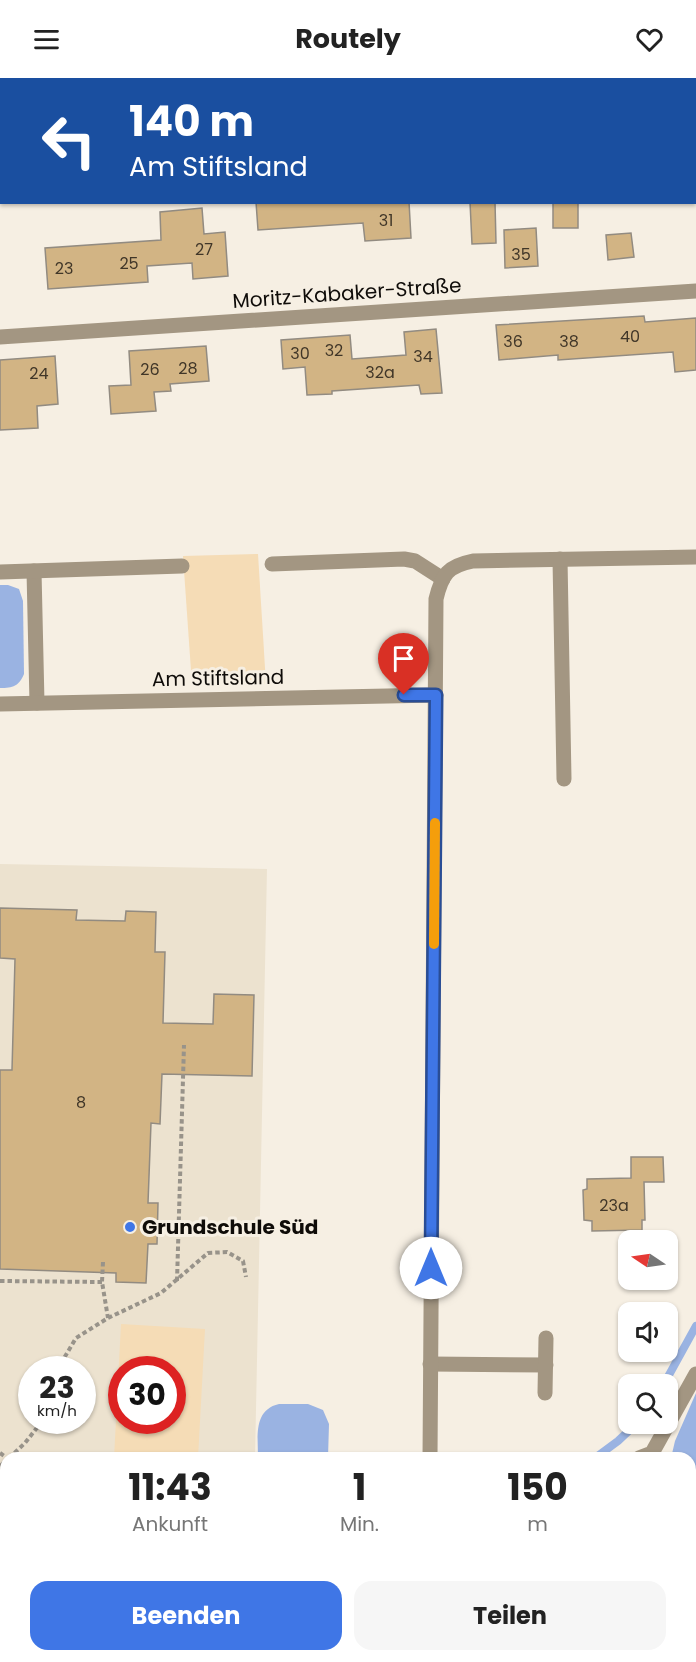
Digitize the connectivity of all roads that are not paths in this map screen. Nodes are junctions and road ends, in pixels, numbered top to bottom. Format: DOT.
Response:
graph roads {
  1 [pos="696,291"];
  2 [pos="0,337"];
  3 [pos="696,557"];
  4 [pos="560,559"];
  5 [pos="272,564"];
  6 [pos="182,566"];
  7 [pos="34,571"];
  8 [pos="0,572"];
  9 [pos="443,579"];
  10 [pos="436,695"];
  11 [pos="37,703"];
  12 [pos="0,704"];
  13 [pos="564,779"];
  14 [pos="546,1338"];
  15 [pos="430,1364"];
  16 [pos="546,1365"];
  17 [pos="696,1374"];
  18 [pos="545,1393"];
  19 [pos="430,1452"];
  20 [pos="650,1452"];
  1 -- 2 [label="street, Moritz-Kabaker-Straße"];
  3 -- 4 [label="street"];
  4 -- 9 [label="street"];
  4 -- 13 [label="street"];
  5 -- 9 [label="street"];
  6 -- 7 [label="street"];
  7 -- 8 [label="street"];
  7 -- 11 [label="street"];
  9 -- 10 [label="street"];
  10 -- 11 [label="street, Am Stiftsland"];
  10 -- 15 [label="street"];
  11 -- 12 [label="street, Am Stiftsland"];
  14 -- 16 [label="street"];
  15 -- 16 [label="street"];
  15 -- 19 [label="street"];
  16 -- 18 [label="street"];
  17 -- 20 [label="street"];
}
